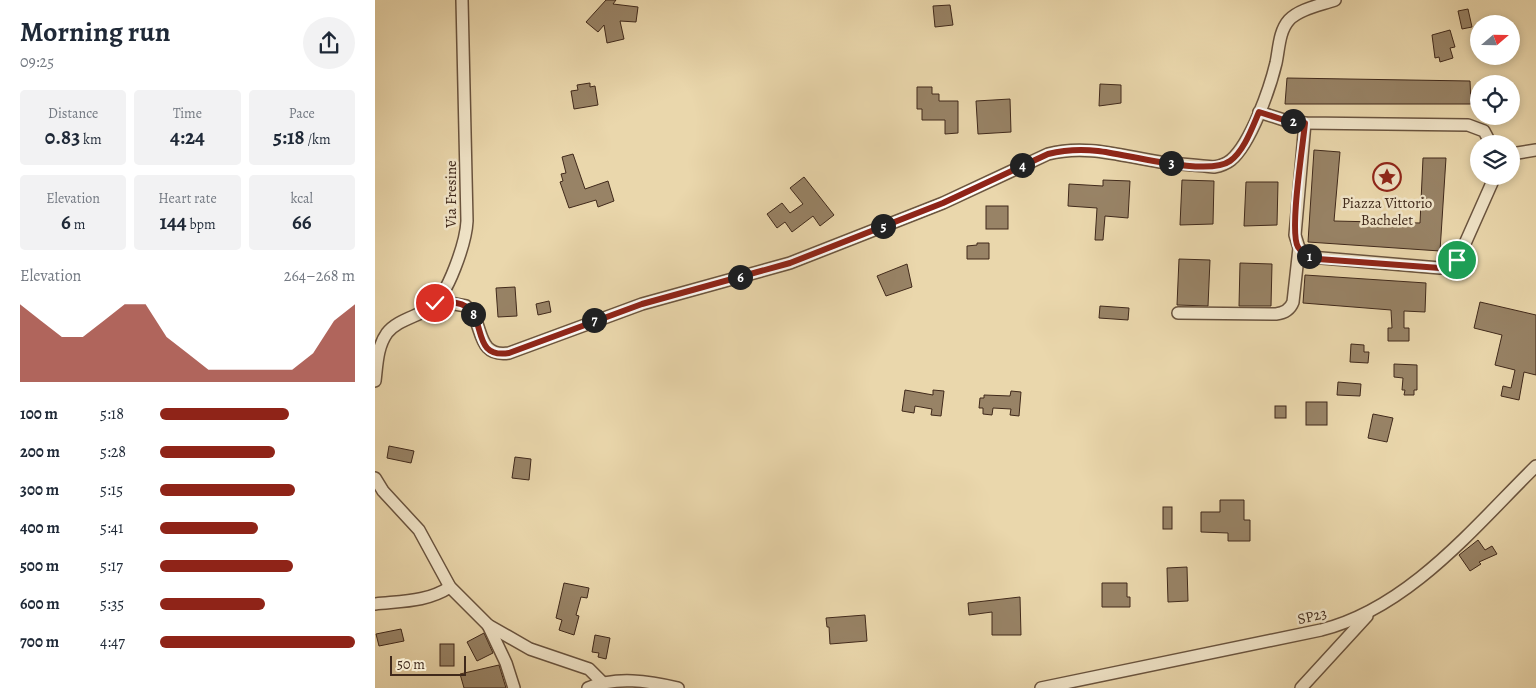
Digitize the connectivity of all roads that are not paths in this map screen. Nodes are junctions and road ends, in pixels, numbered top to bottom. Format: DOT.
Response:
graph roads {
  1 [pos="462,0"];
  2 [pos="1335,0"];
  3 [pos="1259,112"];
  4 [pos="1305,123"];
  5 [pos="1486,135"];
  6 [pos="1536,150"];
  7 [pos="1520,153"];
  8 [pos="1491,185"];
  9 [pos="1299,248"];
  10 [pos="438,301"];
  11 [pos="1178,313"];
  12 [pos="375,382"];
  13 [pos="1536,466"];
  14 [pos="375,478"];
  15 [pos="450,587"];
  16 [pos="375,604"];
  17 [pos="1371,610"];
  18 [pos="488,625"];
  19 [pos="603,682"];
  20 [pos="514,688"];
  21 [pos="588,688"];
  22 [pos="678,688"];
  23 [pos="1041,688"];
  24 [pos="1301,688"];
  1 -- 10 [label="street, Via Fresine"];
  2 -- 3 [label="street"];
  3 -- 4 [label="street"];
  3 -- 10 [label="street"];
  4 -- 5 [label="street"];
  4 -- 9 [label="street"];
  6 -- 7 [label="street"];
  8 -- 9 [label="street"];
  9 -- 11 [label="street"];
  10 -- 12 [label="street"];
  13 -- 17 [label="street, SP23 / SP23"];
  14 -- 15 [label="street"];
  15 -- 16 [label="street"];
  15 -- 18 [label="street"];
  17 -- 23 [label="street, SP23 / SP23"];
  17 -- 24 [label="street"];
  18 -- 19 [label="street"];
  18 -- 20 [label="street"];
  19 -- 21 [label="street"];
  19 -- 22 [label="street"];
}
